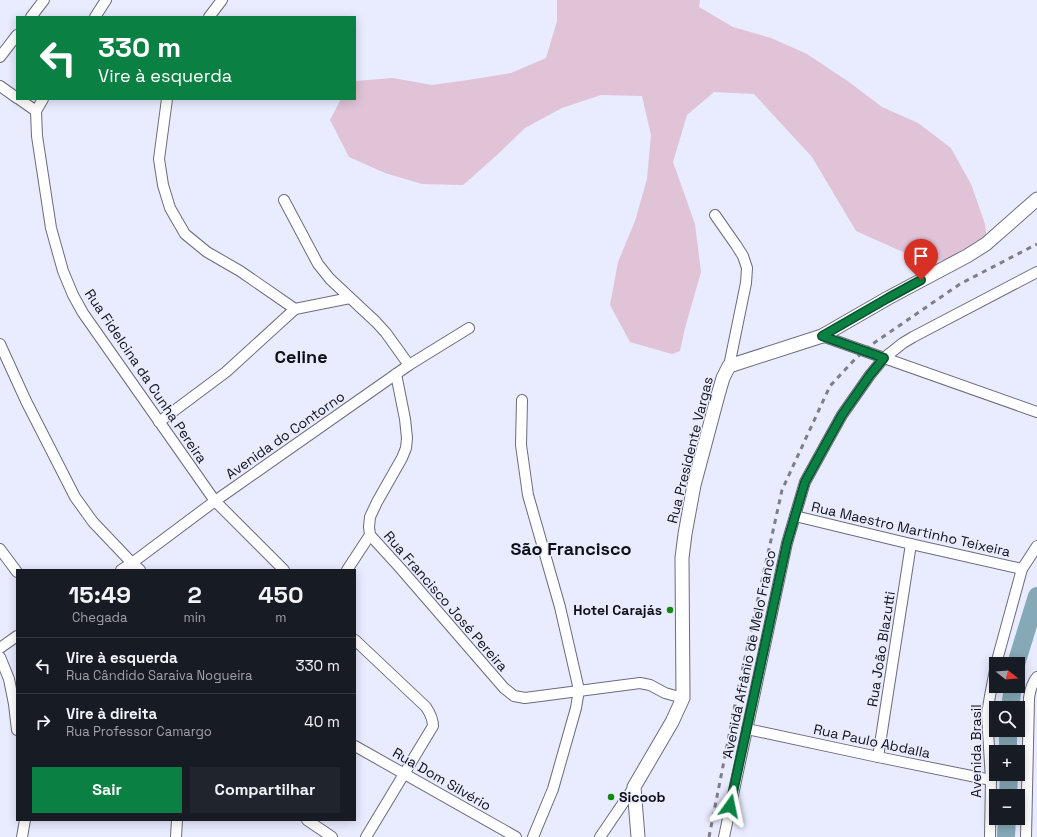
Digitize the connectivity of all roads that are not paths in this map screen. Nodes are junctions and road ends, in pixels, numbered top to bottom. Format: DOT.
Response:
graph roads {
  1 [pos="44,0"];
  2 [pos="106,0"];
  3 [pos="222,0"];
  4 [pos="97,13"];
  5 [pos="32,16"];
  6 [pos="210,16"];
  7 [pos="16,36"];
  8 [pos="0,57"];
  9 [pos="0,86"];
  10 [pos="16,97"];
  11 [pos="21,100"];
  12 [pos="42,100"];
  13 [pos="167,100"];
  14 [pos="36,111"];
  15 [pos="1037,199"];
  16 [pos="284,200"];
  17 [pos="715,215"];
  18 [pos="1037,272"];
  19 [pos="350,298"];
  20 [pos="295,309"];
  21 [pos="469,328"];
  22 [pos="822,336"];
  23 [pos="0,344"];
  24 [pos="884,358"];
  25 [pos="409,365"];
  26 [pos="729,366"];
  27 [pos="396,374"];
  28 [pos="522,400"];
  29 [pos="1037,412"];
  30 [pos="159,422"];
  31 [pos="215,501"];
  32 [pos="795,516"];
  33 [pos="370,535"];
  34 [pos="911,544"];
  35 [pos="1037,546"];
  36 [pos="0,548"];
  37 [pos="136,567"];
  38 [pos="126,569"];
  39 [pos="283,569"];
  40 [pos="348,569"];
  41 [pos="1022,569"];
  42 [pos="16,571"];
  43 [pos="16,637"];
  44 [pos="356,641"];
  45 [pos="0,648"];
  46 [pos="998,657"];
  47 [pos="0,658"];
  48 [pos="1037,677"];
  49 [pos="579,690"];
  50 [pos="991,693"];
  51 [pos="683,698"];
  52 [pos="16,721"];
  53 [pos="747,729"];
  54 [pos="989,745"];
  55 [pos="356,747"];
  56 [pos="878,757"];
  57 [pos="404,773"];
  58 [pos="989,780"];
  59 [pos="991,781"];
  60 [pos="634,787"];
  61 [pos="25,821"];
  62 [pos="177,821"];
  63 [pos="308,821"];
  64 [pos="22,837"];
  65 [pos="176,837"];
  66 [pos="332,837"];
  67 [pos="366,837"];
  68 [pos="516,837"];
  69 [pos="533,837"];
  70 [pos="600,837"];
  71 [pos="638,837"];
  72 [pos="724,837"];
  73 [pos="990,837"];
  74 [pos="1026,837"];
  1 -- 5 [label="street"];
  2 -- 4 [label="street"];
  3 -- 6 [label="street"];
  7 -- 8 [label="street"];
  9 -- 10 [label="street"];
  11 -- 14 [label="street"];
  12 -- 14 [label="street"];
  13 -- 20 [label="street"];
  14 -- 30 [label="street, Rua Fidelcina da Cunha Pereira"];
  15 -- 22 [label="main road"];
  16 -- 19 [label="street"];
  17 -- 26 [label="street, Rua Presidente Vargas"];
  18 -- 24 [label="street, Avenida Afrânio de Melo Franco"];
  19 -- 20 [label="street"];
  19 -- 25 [label="street"];
  20 -- 30 [label="street"];
  21 -- 25 [label="street, Avenida do Contorno"];
  22 -- 24 [label="street"];
  22 -- 26 [label="main road"];
  23 -- 37 [label="street"];
  24 -- 29 [label="street"];
  24 -- 32 [label="street, Avenida Afrânio de Melo Franco"];
  25 -- 27 [label="street, Avenida do Contorno"];
  26 -- 51 [label="main road, Rua Presidente Vargas"];
  27 -- 31 [label="street, Avenida do Contorno"];
  27 -- 33 [label="street, Rua Francisco José Pereira"];
  28 -- 49 [label="street"];
  30 -- 31 [label="street, Rua Fidelcina da Cunha Pereira"];
  31 -- 37 [label="street, Avenida do Contorno"];
  31 -- 39 [label="street, Rua Fidelcina da Cunha Pereira"];
  32 -- 34 [label="street, Rua Maestro Martinho Teixeira"];
  32 -- 53 [label="street, Avenida Afrânio de Melo Franco"];
  33 -- 40 [label="street"];
  33 -- 49 [label="street, Rua Francisco José Pereira"];
  34 -- 41 [label="street, Rua Maestro Martinho Teixeira"];
  34 -- 56 [label="street, Rua João Blazutti"];
  35 -- 41 [label="street, Avenida Brasil"];
  36 -- 42 [label="street"];
  37 -- 38 [label="street, Avenida do Contorno"];
  41 -- 46 [label="street, Avenida Brasil"];
  43 -- 45 [label="street"];
  44 -- 57 [label="street"];
  47 -- 52 [label="street"];
  48 -- 74 [label="street"];
  49 -- 51 [label="street"];
  49 -- 69 [label="street"];
  50 -- 54 [label="street, Avenida Brasil"];
  51 -- 60 [label="main road, Rua Presidente Vargas"];
  53 -- 56 [label="street, Rua Paulo Abdalla"];
  53 -- 72 [label="street, Avenida Afrânio de Melo Franco"];
  55 -- 57 [label="street, Rua Dom Silvério"];
  56 -- 58 [label="street, Rua Paulo Abdalla"];
  57 -- 67 [label="street"];
  57 -- 68 [label="street, Rua Dom Silvério"];
  59 -- 73 [label="street, Avenida Brasil"];
  60 -- 70 [label="street"];
  60 -- 71 [label="main road"];
  61 -- 64 [label="street"];
  62 -- 65 [label="street"];
  63 -- 66 [label="street"];
}
